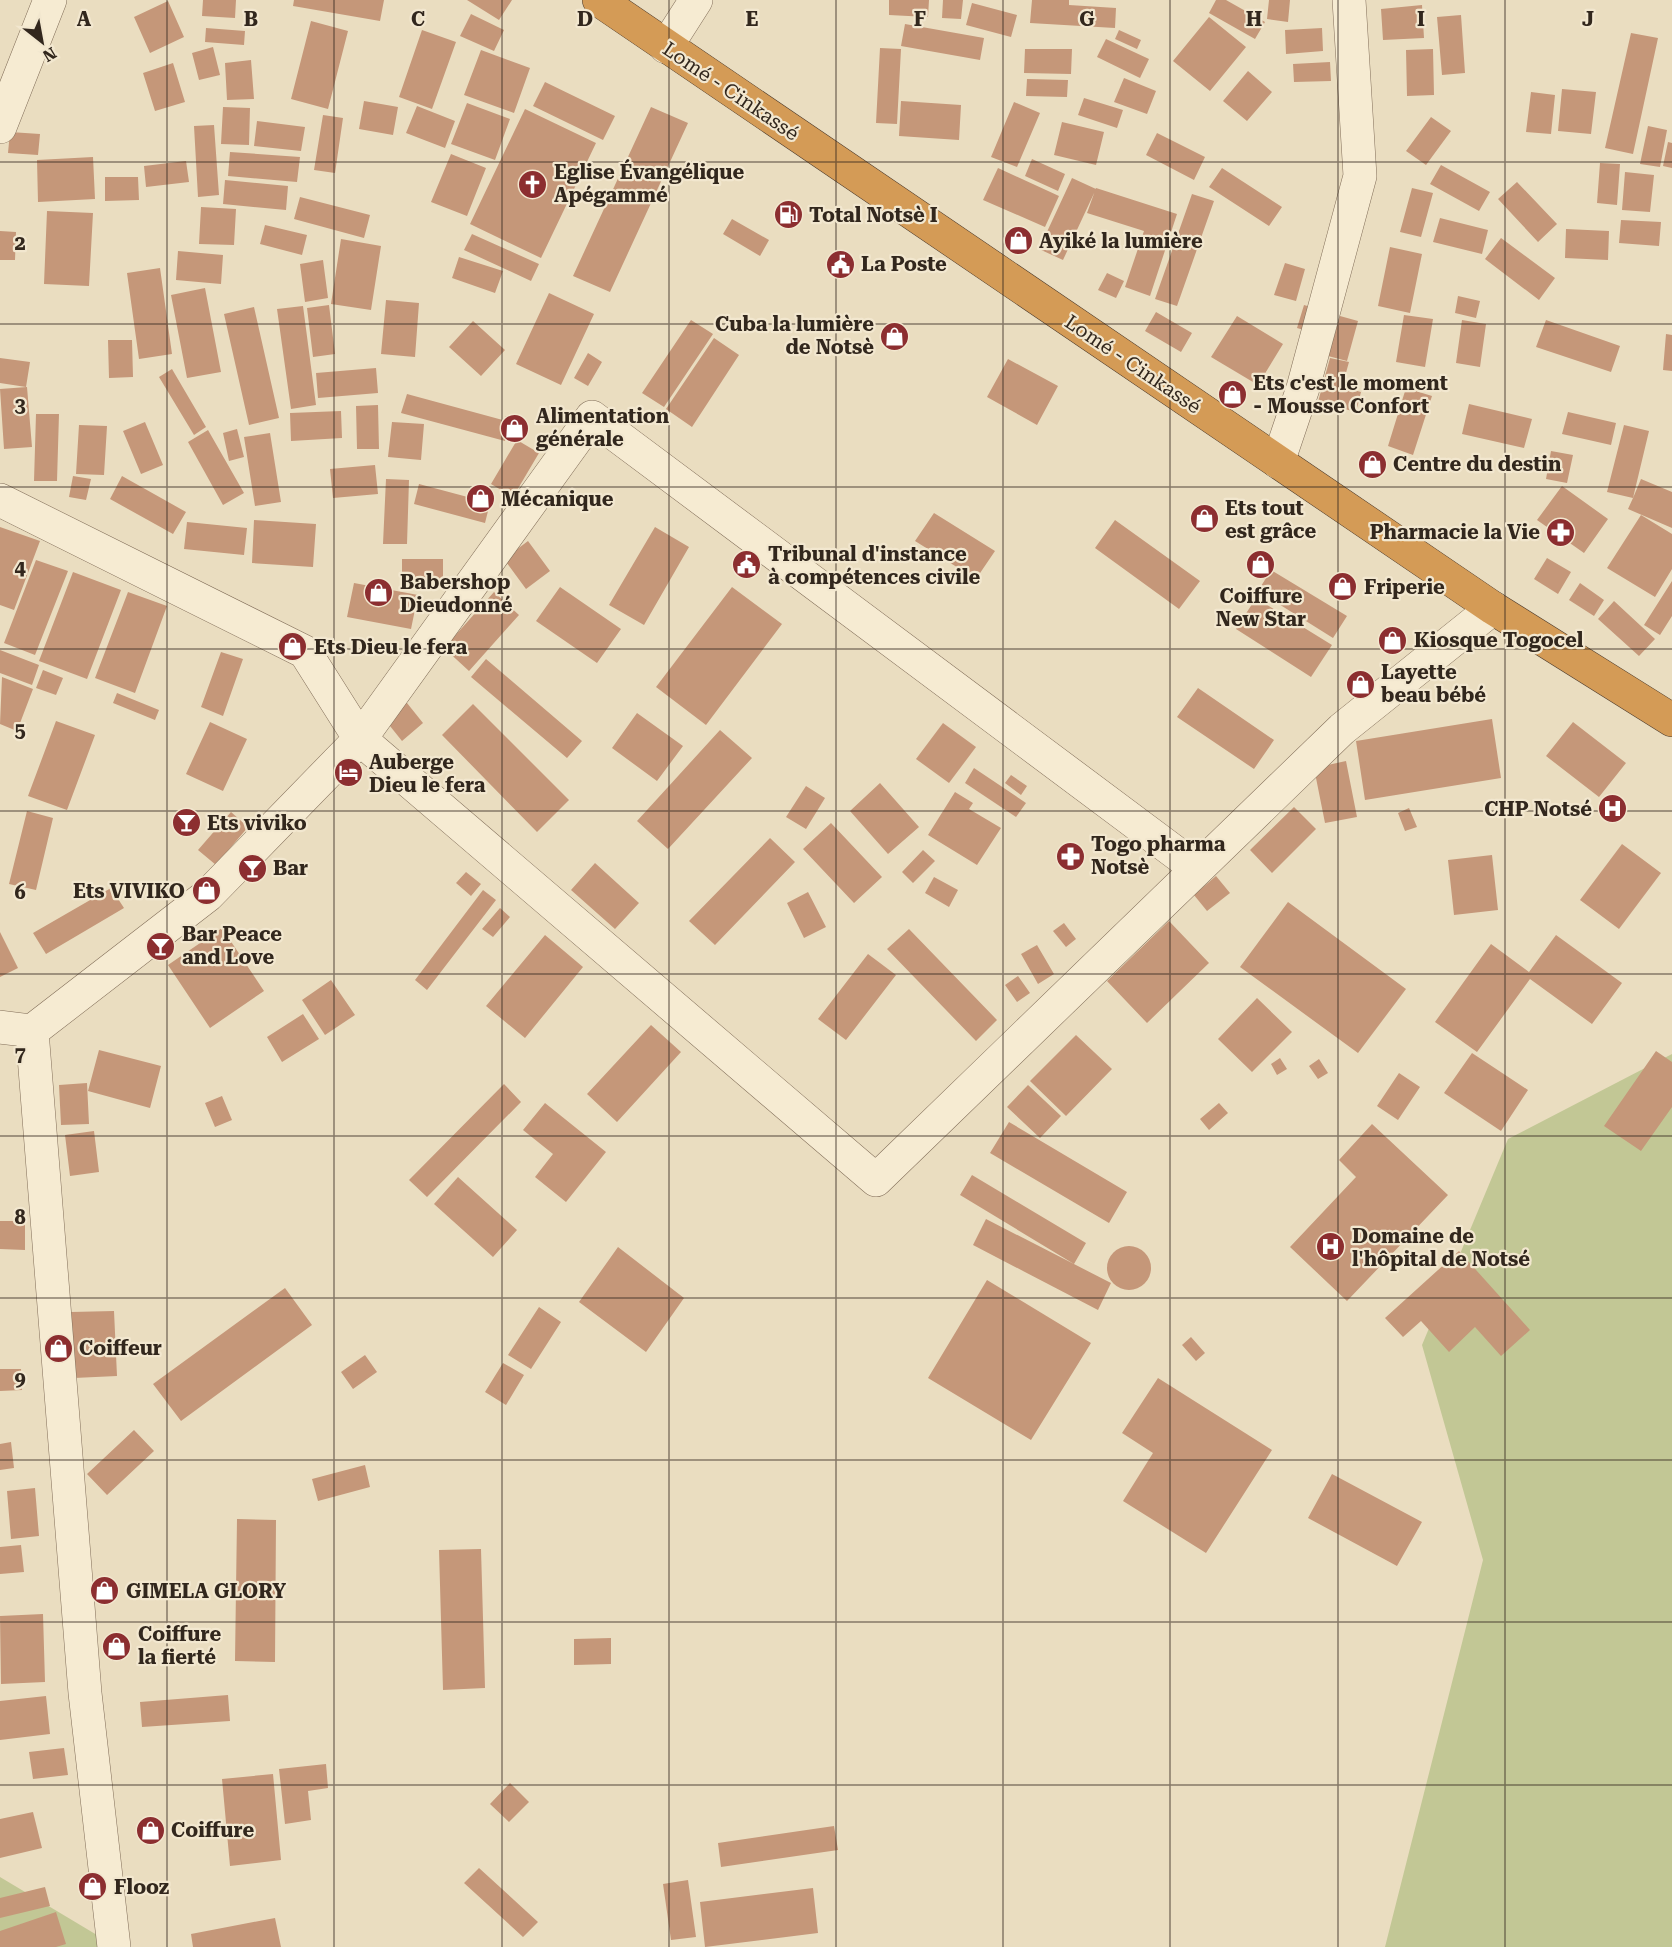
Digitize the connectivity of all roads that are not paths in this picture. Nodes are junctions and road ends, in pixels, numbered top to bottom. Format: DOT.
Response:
graph roads {
  1 [pos="50,0"];
  2 [pos="599,0"];
  3 [pos="696,0"];
  4 [pos="1349,0"];
  5 [pos="666,47"];
  6 [pos="0,127"];
  7 [pos="1278,462"];
  8 [pos="0,500"];
  9 [pos="1493,608"];
  10 [pos="1672,720"];
  11 [pos="360,739"];
  12 [pos="1196,868"];
  13 [pos="16,1029"];
  14 [pos="114,1947"];
  1 -- 6 [label="street"];
  2 -- 5 [label="highway, Lomé - Cinkassé"];
  3 -- 5 [label="street"];
  4 -- 7 [label="street"];
  5 -- 7 [label="highway, Lomé - Cinkassé"];
  7 -- 9 [label="highway, Lomé - Cinkassé"];
  8 -- 11 [label="street"];
  9 -- 10 [label="highway, Lomé - Cinkassé"];
  9 -- 12 [label="street"];
  11 -- 12 [label="street"];
  11 -- 12 [label="street"];
  11 -- 13 [label="street"];
  13 -- 14 [label="street"];
}
